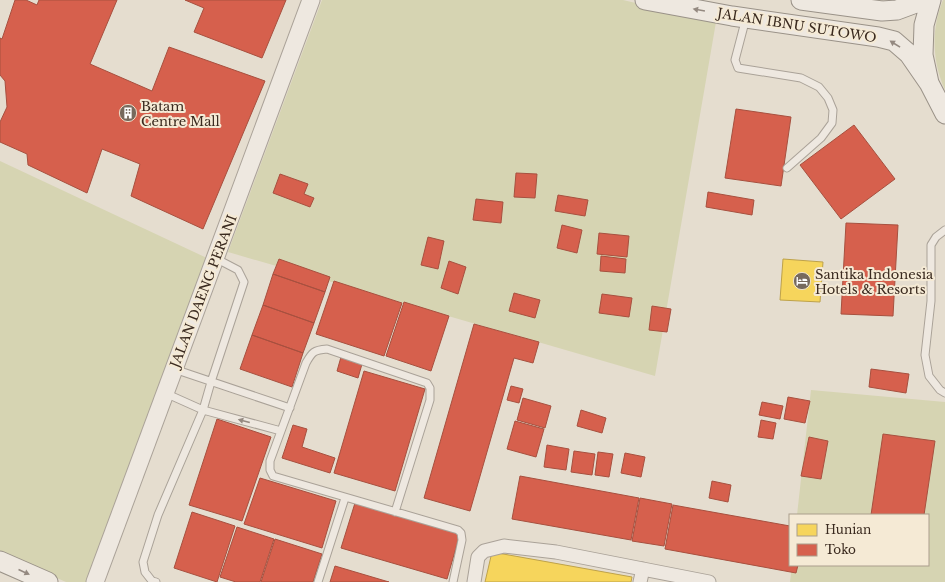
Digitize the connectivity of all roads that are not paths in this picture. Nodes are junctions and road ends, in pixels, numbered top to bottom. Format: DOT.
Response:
graph roads {
  1 [pos="311,0"];
  2 [pos="645,0"];
  3 [pos="801,0"];
  4 [pos="924,0"];
  5 [pos="931,0"];
  6 [pos="737,11"];
  7 [pos="929,83"];
  8 [pos="945,114"];
  9 [pos="787,168"];
  10 [pos="945,230"];
  11 [pos="215,258"];
  12 [pos="173,369"];
  13 [pos="211,382"];
  14 [pos="165,393"];
  15 [pos="945,393"];
  16 [pos="290,408"];
  17 [pos="203,410"];
  18 [pos="281,431"];
  19 [pos="345,498"];
  20 [pos="396,512"];
  21 [pos="0,561"];
  22 [pos="641,576"];
  23 [pos="48,582"];
  24 [pos="95,582"];
  25 [pos="156,582"];
  26 [pos="318,582"];
  27 [pos="453,582"];
  28 [pos="474,582"];
  29 [pos="709,582"];
  1 -- 11 [label="street, JALAN DAENG PERANI"];
  6 -- 2 [label="main road, JALAN IBNU SUTOWO, one-way"];
  3 -- 4 [label="main road, JALAN IBNU SUTOWO"];
  5 -- 7 [label="main road"];
  7 -- 6 [label="main road, JALAN IBNU SUTOWO, one-way"];
  6 -- 9 [label="lane"];
  7 -- 8 [label="main road"];
  10 -- 15 [label="lane"];
  11 -- 12 [label="street, JALAN DAENG PERANI"];
  11 -- 13 [label="lane"];
  12 -- 13 [label="lane"];
  12 -- 14 [label="street, JALAN DAENG PERANI"];
  13 -- 16 [label="lane"];
  13 -- 17 [label="lane"];
  14 -- 17 [label="lane"];
  14 -- 24 [label="street, JALAN DAENG PERANI"];
  16 -- 18 [label="lane"];
  16 -- 20 [label="lane"];
  18 -- 17 [label="lane, one-way"];
  17 -- 25 [label="lane"];
  18 -- 19 [label="lane"];
  19 -- 20 [label="lane"];
  19 -- 26 [label="lane"];
  20 -- 27 [label="lane"];
  21 -- 23 [label="main road, one-way"];
  22 -- 28 [label="street"];
  22 -- 29 [label="street"];
}
